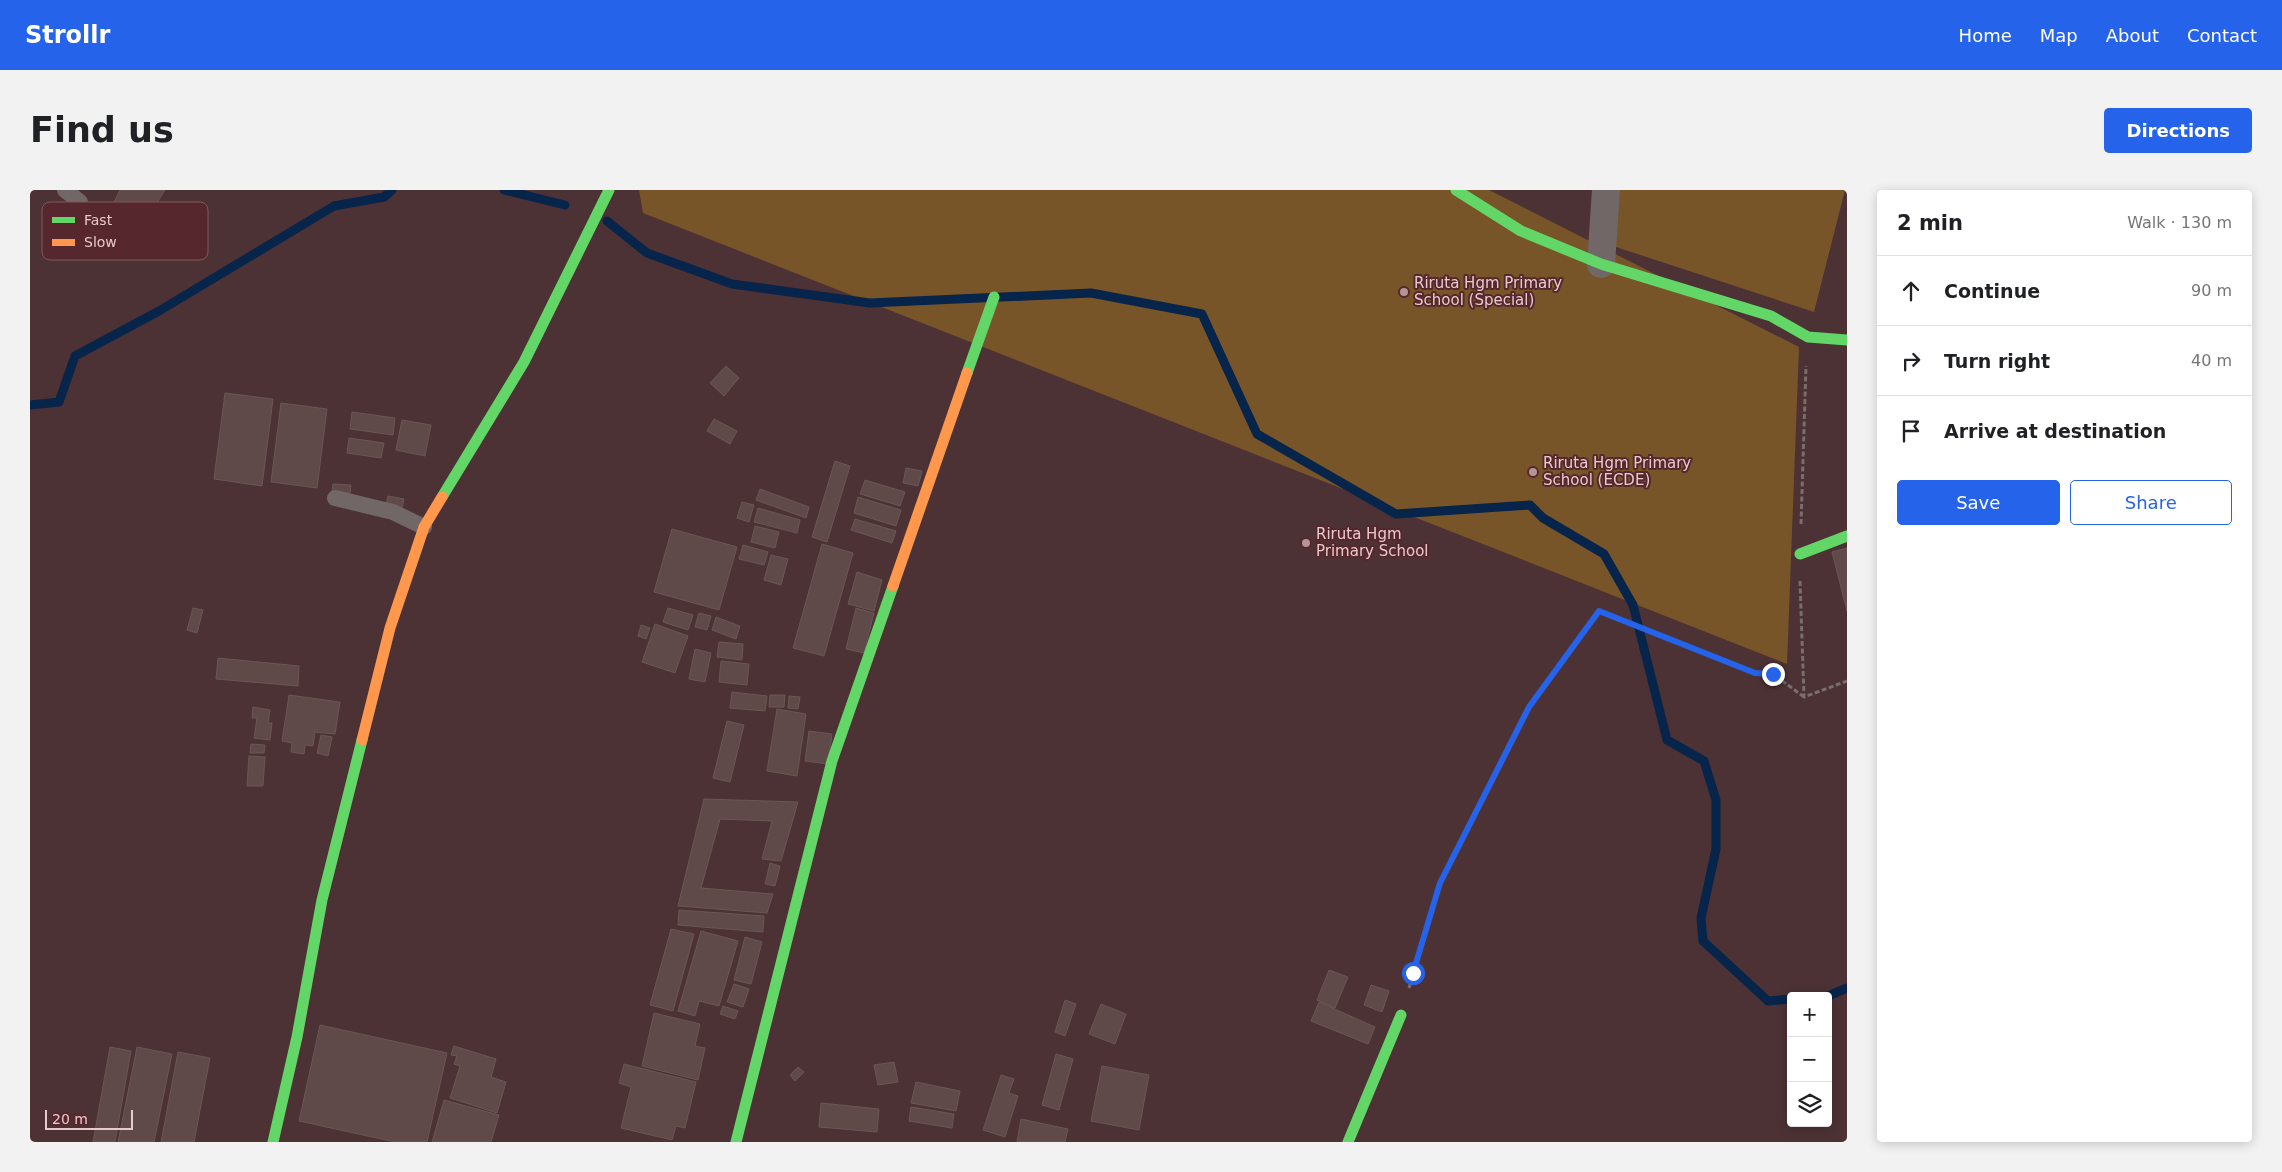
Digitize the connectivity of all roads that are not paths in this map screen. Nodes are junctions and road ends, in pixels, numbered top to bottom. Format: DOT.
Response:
graph roads {
  1 [pos="64,190"];
  2 [pos="609,190"];
  3 [pos="1456,190"];
  4 [pos="1606,190"];
  5 [pos="80,202"];
  6 [pos="1601,264"];
  7 [pos="994,298"];
  8 [pos="1847,340"];
  9 [pos="335,498"];
  10 [pos="424,527"];
  11 [pos="1847,536"];
  12 [pos="1800,554"];
  13 [pos="1401,1015"];
  14 [pos="273,1142"];
  15 [pos="736,1142"];
  16 [pos="1348,1142"];
  1 -- 5 [label="lane"];
  2 -- 10 [label="street"];
  3 -- 6 [label="street"];
  4 -- 6 [label="street"];
  6 -- 8 [label="street"];
  7 -- 15 [label="street"];
  9 -- 10 [label="lane"];
  10 -- 14 [label="street"];
  11 -- 12 [label="street"];
  13 -- 16 [label="street"];
}
